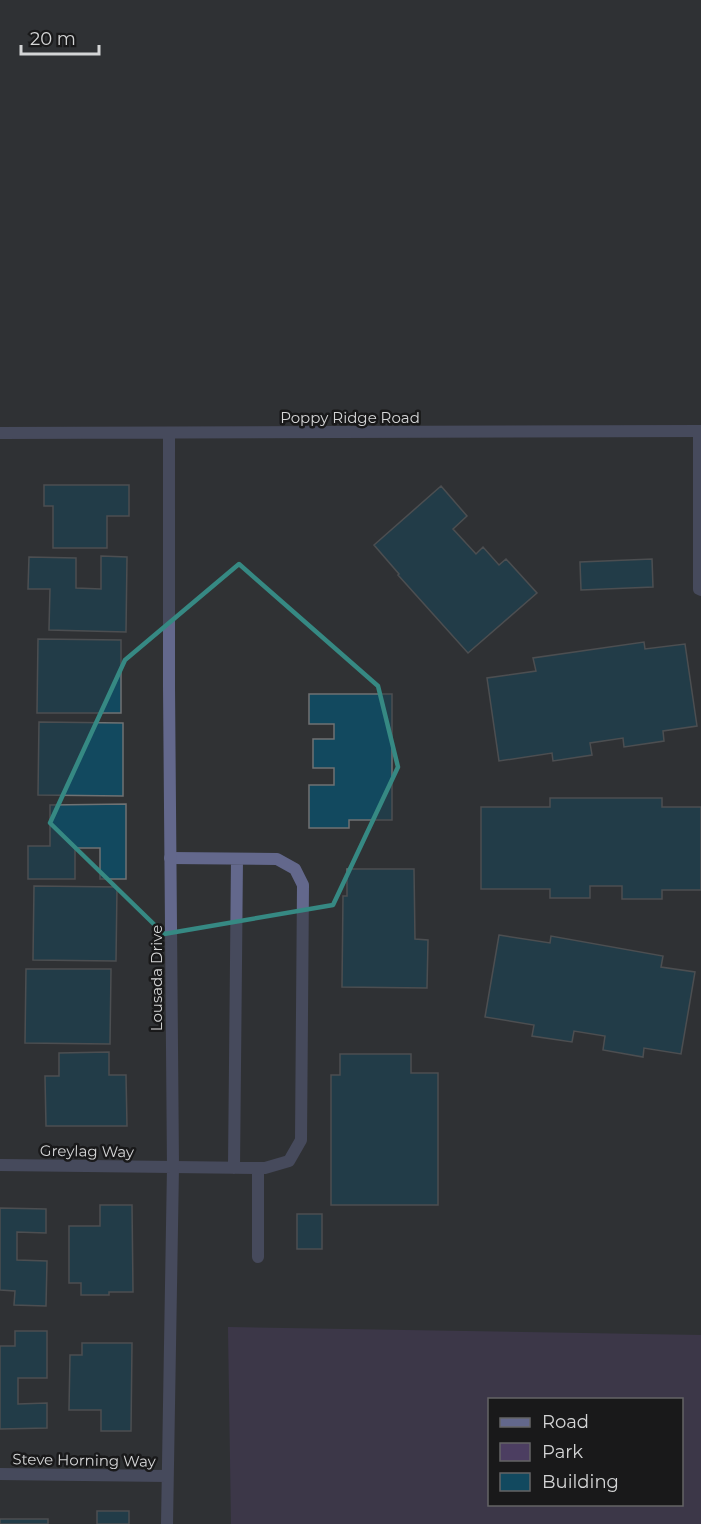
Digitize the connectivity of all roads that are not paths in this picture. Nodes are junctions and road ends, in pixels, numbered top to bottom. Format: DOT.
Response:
graph roads {
  1 [pos="700,431"];
  2 [pos="169,433"];
  3 [pos="0,434"];
  4 [pos="700,514"];
  5 [pos="701,590"];
  6 [pos="170,858"];
  7 [pos="237,859"];
  8 [pos="0,1165"];
  9 [pos="173,1167"];
  10 [pos="234,1168"];
  11 [pos="258,1168"];
  12 [pos="258,1257"];
  13 [pos="0,1474"];
  14 [pos="167,1476"];
  15 [pos="167,1524"];
  1 -- 2 [label="street, Poppy Ridge Road"];
  1 -- 4 [label="street"];
  2 -- 3 [label="street, Poppy Ridge Road"];
  2 -- 6 [label="street, Lousada Drive"];
  4 -- 5 [label="street"];
  6 -- 7 [label="street"];
  6 -- 9 [label="street, Lousada Drive"];
  7 -- 10 [label="street"];
  7 -- 11 [label="street, Greylag Way"];
  8 -- 9 [label="street, Greylag Way"];
  9 -- 10 [label="street, Greylag Way"];
  9 -- 14 [label="street, Lousada Drive"];
  10 -- 11 [label="street, Greylag Way"];
  11 -- 12 [label="street"];
  13 -- 14 [label="street, Steve Horning Way"];
  14 -- 15 [label="street, Lousada Drive"];
}
